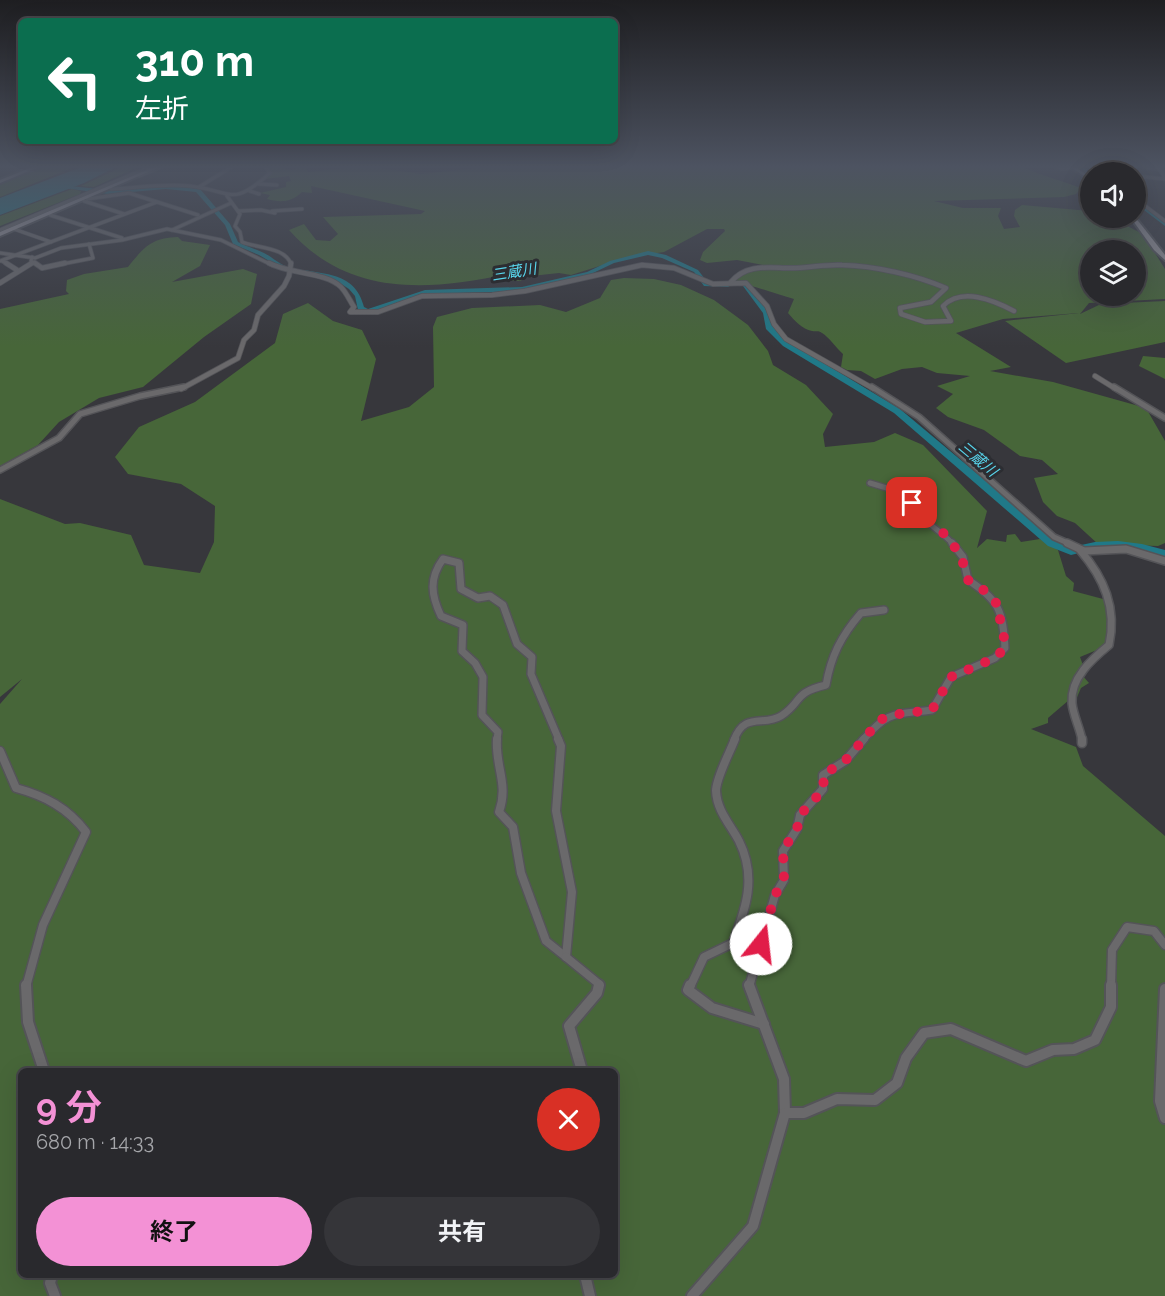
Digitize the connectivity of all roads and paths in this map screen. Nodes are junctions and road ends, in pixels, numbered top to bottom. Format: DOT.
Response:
graph roads {
  1 [pos="20,226"];
  2 [pos="85,226"];
  3 [pos="93,226"];
  4 [pos="181,226"];
  5 [pos="236,226"];
  6 [pos="89,228"];
  7 [pos="1144,228"];
  8 [pos="14,229"];
  9 [pos="172,230"];
  10 [pos="0,234"];
  11 [pos="124,239"];
  12 [pos="51,242"];
  13 [pos="89,244"];
  14 [pos="0,253"];
  15 [pos="11,256"];
  16 [pos="32,257"];
  17 [pos="1164,257"];
  18 [pos="1,261"];
  19 [pos="34,262"];
  20 [pos="290,269"];
  21 [pos="17,270"];
  22 [pos="731,282"];
  23 [pos="0,283"];
  24 [pos="1014,311"];
  25 [pos="1095,376"];
  26 [pos="1165,418"];
  27 [pos="0,470"];
  28 [pos="870,483"];
  29 [pos="1078,549"];
  30 [pos="1165,561"];
  31 [pos="884,610"];
  32 [pos="1082,743"];
  33 [pos="0,751"];
  34 [pos="1165,945"];
  35 [pos="566,958"];
  36 [pos="1165,989"];
  37 [pos="764,1024"];
  38 [pos="43,1068"];
  39 [pos="581,1068"];
  40 [pos="785,1113"];
  41 [pos="1165,1118"];
  42 [pos="51,1278"];
  43 [pos="586,1278"];
  44 [pos="55,1296"];
  45 [pos="590,1296"];
  46 [pos="692,1296"];
  1 -- 8 [label="main road"];
  2 -- 6 [label="street"];
  3 -- 6 [label="street"];
  4 -- 9 [label="street"];
  5 -- 20 [label="street"];
  6 -- 11 [label="street"];
  6 -- 12 [label="street"];
  7 -- 17 [label="main road"];
  8 -- 10 [label="main road"];
  8 -- 12 [label="street"];
  9 -- 11 [label="street"];
  9 -- 20 [label="street"];
  11 -- 13 [label="street"];
  12 -- 15 [label="street"];
  13 -- 16 [label="street"];
  13 -- 19 [label="street"];
  14 -- 15 [label="street"];
  15 -- 16 [label="street"];
  15 -- 18 [label="street"];
  16 -- 19 [label="street"];
  18 -- 21 [label="street"];
  19 -- 21 [label="street"];
  20 -- 22 [label="street"];
  20 -- 27 [label="street"];
  21 -- 23 [label="street"];
  22 -- 24 [label="street"];
  22 -- 29 [label="street"];
  25 -- 26 [label="street"];
  28 -- 37 [label="street"];
  29 -- 30 [label="street"];
  29 -- 32 [label="street"];
  31 -- 37 [label="street"];
  33 -- 38 [label="street"];
  34 -- 40 [label="street"];
  35 -- 35 [label="street"];
  35 -- 39 [label="street"];
  36 -- 41 [label="street"];
  37 -- 40 [label="street"];
  40 -- 46 [label="street"];
  42 -- 44 [label="street"];
  43 -- 45 [label="street"];
}
